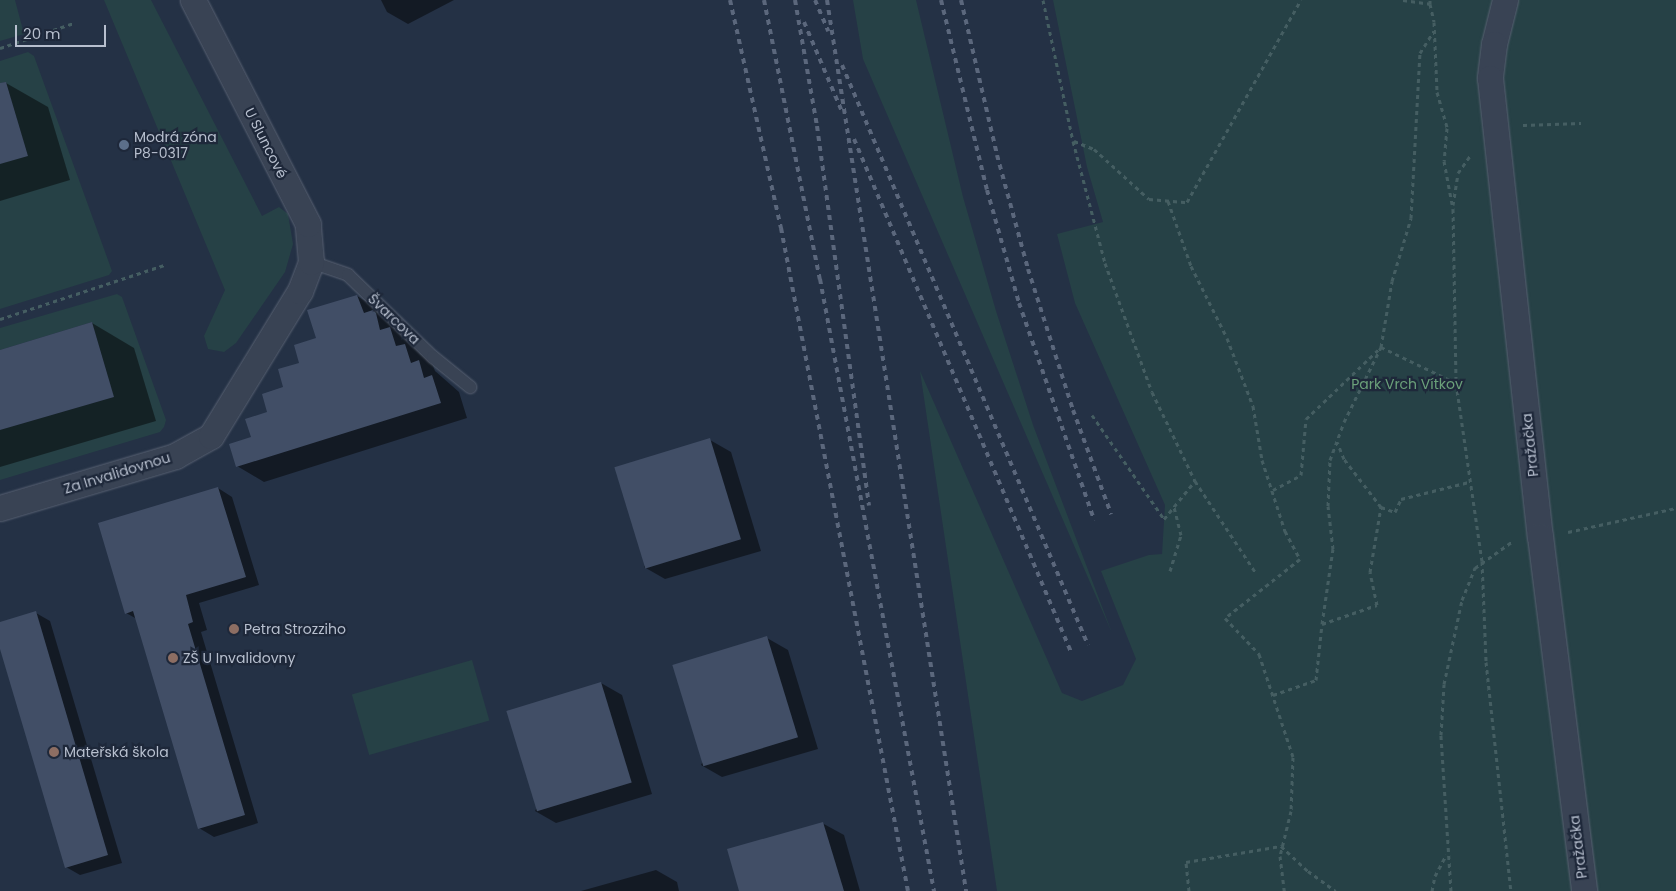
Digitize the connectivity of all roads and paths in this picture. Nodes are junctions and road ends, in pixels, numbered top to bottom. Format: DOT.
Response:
graph roads {
  1 [pos="193,0"];
  2 [pos="1043,0"];
  3 [pos="1301,0"];
  4 [pos="1403,0"];
  5 [pos="1505,0"];
  6 [pos="1430,2"];
  7 [pos="74,24"];
  8 [pos="1434,31"];
  9 [pos="0,48"];
  10 [pos="1581,123"];
  11 [pos="1518,125"];
  12 [pos="1073,141"];
  13 [pos="1470,156"];
  14 [pos="1168,200"];
  15 [pos="1453,208"];
  16 [pos="311,262"];
  17 [pos="164,265"];
  18 [pos="300,291"];
  19 [pos="0,319"];
  20 [pos="1381,347"];
  21 [pos="1456,383"];
  22 [pos="470,387"];
  23 [pos="1092,415"];
  24 [pos="1337,442"];
  25 [pos="1195,481"];
  26 [pos="1469,482"];
  27 [pos="1273,490"];
  28 [pos="1174,506"];
  29 [pos="1381,507"];
  30 [pos="0,508"];
  31 [pos="1676,508"];
  32 [pos="1540,536"];
  33 [pos="1482,561"];
  34 [pos="1170,571"];
  35 [pos="1256,573"];
  36 [pos="1322,624"];
  37 [pos="1273,695"];
  38 [pos="1281,846"];
  39 [pos="1446,855"];
  40 [pos="1190,891"];
  41 [pos="1284,891"];
  42 [pos="1336,891"];
  43 [pos="1432,891"];
  44 [pos="1451,891"];
  45 [pos="1511,891"];
  46 [pos="1584,891"];
  1 -- 16 [label="street, U Sluncové"];
  2 -- 12 [label="path"];
  3 -- 14 [label="path"];
  4 -- 6 [label="path"];
  5 -- 32 [label="street, Pražačka"];
  6 -- 8 [label="path"];
  7 -- 9 [label="path"];
  8 -- 15 [label="path"];
  8 -- 20 [label="path"];
  10 -- 11 [label="path"];
  12 -- 14 [label="path"];
  12 -- 25 [label="path"];
  13 -- 15 [label="path"];
  14 -- 27 [label="path"];
  15 -- 21 [label="path"];
  16 -- 18 [label="street, U Sluncové"];
  16 -- 22 [label="lane, Švarcova"];
  17 -- 19 [label="path"];
  18 -- 30 [label="street, Za Invalidovnou"];
  20 -- 21 [label="path"];
  20 -- 24 [label="path"];
  20 -- 27 [label="path"];
  21 -- 26 [label="path"];
  23 -- 28 [label="path"];
  24 -- 29 [label="path"];
  24 -- 36 [label="path"];
  25 -- 28 [label="path"];
  25 -- 35 [label="path"];
  26 -- 29 [label="path"];
  26 -- 33 [label="path"];
  27 -- 37 [label="path"];
  28 -- 34 [label="path"];
  29 -- 36 [label="path"];
  31 -- 32 [label="path"];
  32 -- 33 [label="path"];
  32 -- 46 [label="street, Pražačka"];
  33 -- 39 [label="path"];
  33 -- 45 [label="path"];
  36 -- 37 [label="path"];
  37 -- 38 [label="path"];
  38 -- 40 [label="path"];
  38 -- 41 [label="path"];
  38 -- 42 [label="path"];
  39 -- 43 [label="path"];
  39 -- 44 [label="path"];
}
